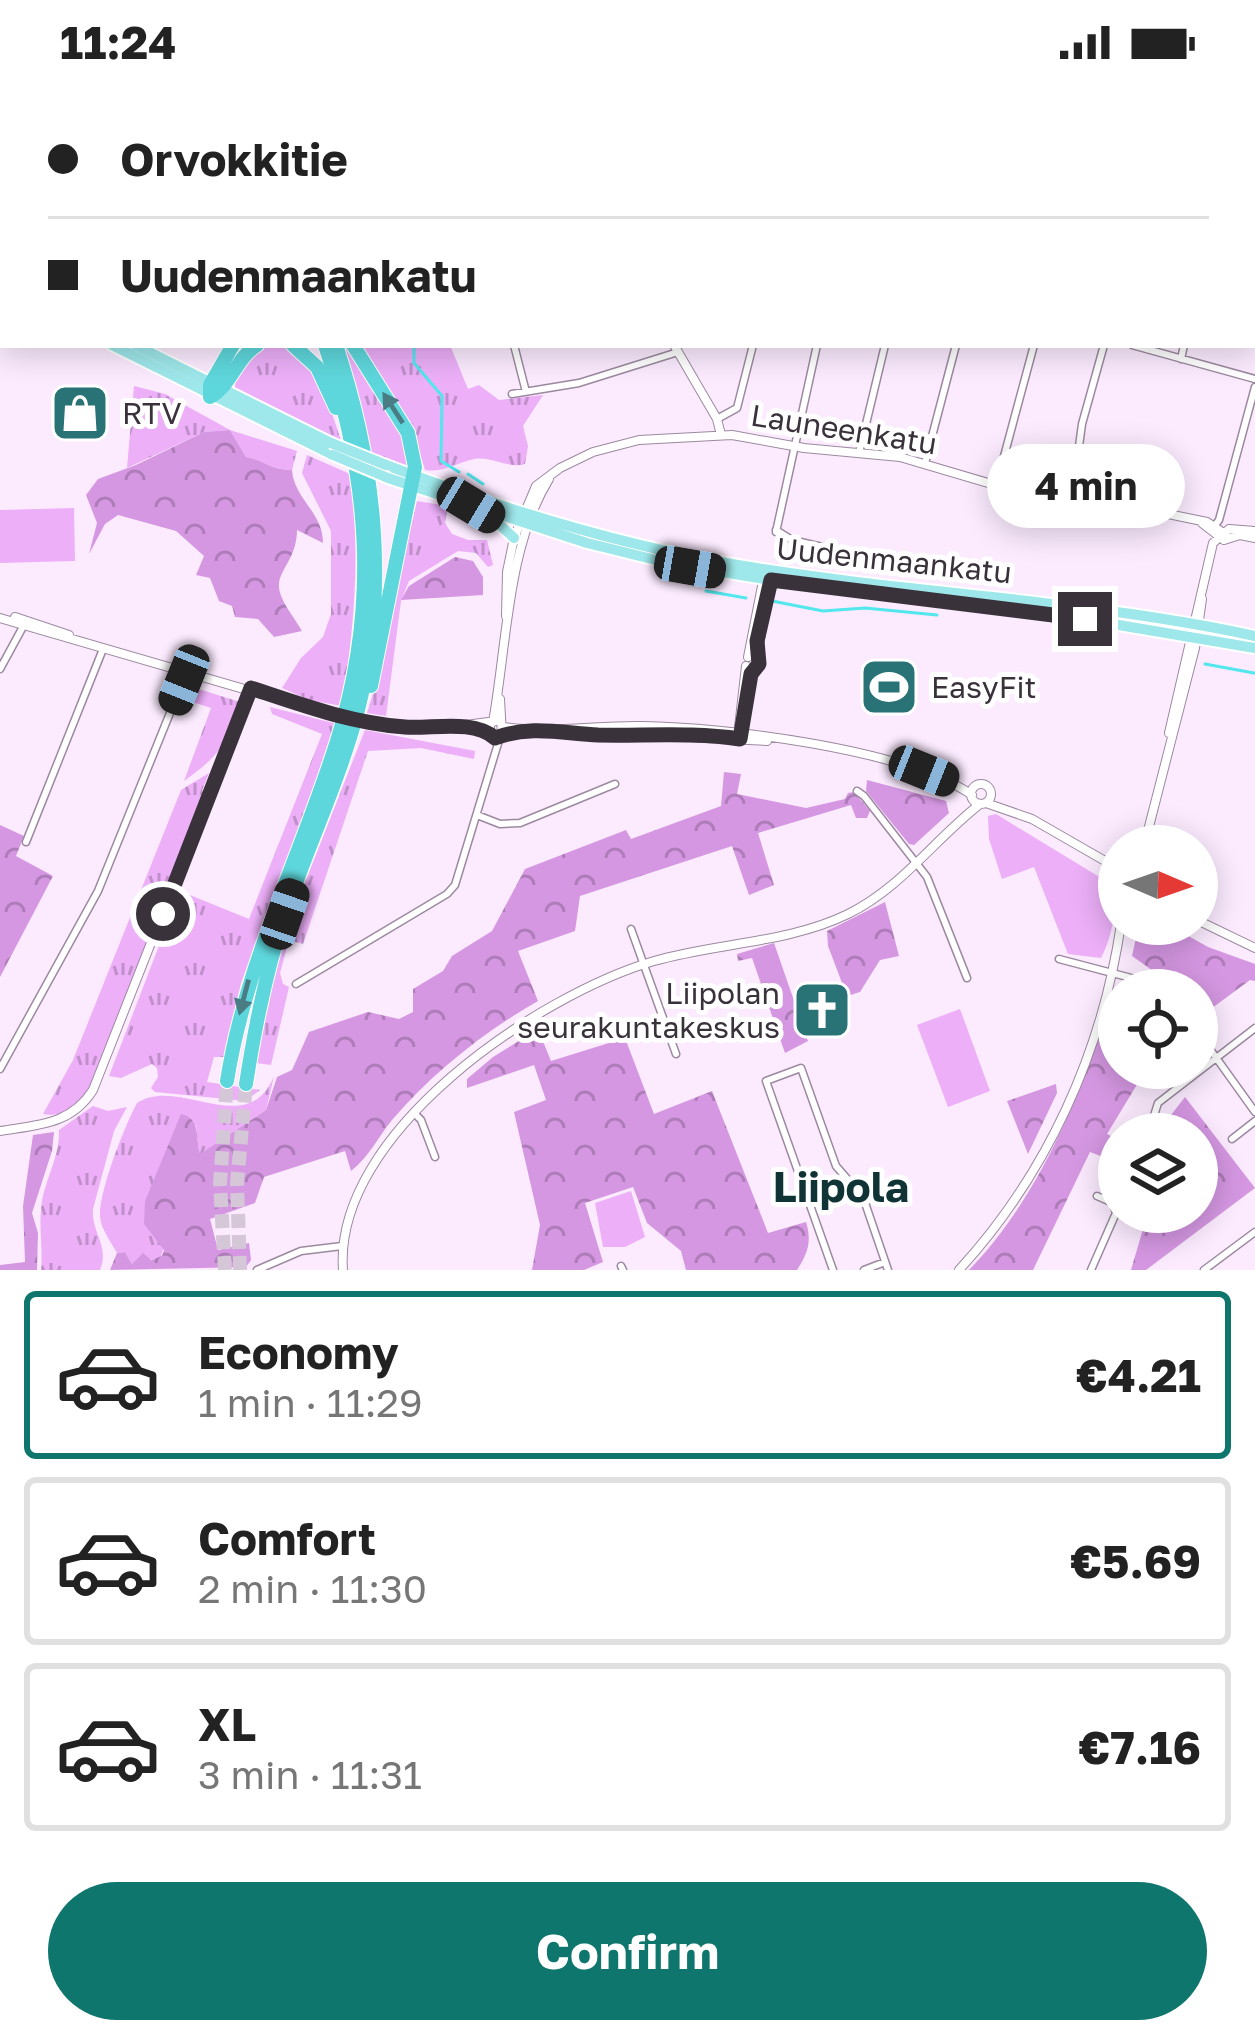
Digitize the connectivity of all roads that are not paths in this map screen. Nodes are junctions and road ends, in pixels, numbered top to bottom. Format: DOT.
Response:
graph roads {
  1 [pos="119,348"];
  2 [pos="140,348"];
  3 [pos="232,348"];
  4 [pos="254,348"];
  5 [pos="296,348"];
  6 [pos="326,348"];
  7 [pos="337,348"];
  8 [pos="355,348"];
  9 [pos="515,348"];
  10 [pos="673,348"];
  11 [pos="677,348"];
  12 [pos="752,348"];
  13 [pos="816,348"];
  14 [pos="884,348"];
  15 [pos="955,348"];
  16 [pos="1033,348"];
  17 [pos="1103,348"];
  18 [pos="1143,348"];
  19 [pos="1183,348"];
  20 [pos="1181,358"];
  21 [pos="1255,383"];
  22 [pos="214,391"];
  23 [pos="526,392"];
  24 [pos="512,394"];
  25 [pos="717,419"];
  26 [pos="721,435"];
  27 [pos="793,445"];
  28 [pos="859,453"];
  29 [pos="925,463"];
  30 [pos="414,481"];
  31 [pos="996,486"];
  32 [pos="1072,498"];
  33 [pos="471,505"];
  34 [pos="527,518"];
  35 [pos="1218,533"];
  36 [pos="1255,534"];
  37 [pos="365,538"];
  38 [pos="514,538"];
  39 [pos="848,553"];
  40 [pos="766,581"];
  41 [pos="0,616"];
  42 [pos="506,616"];
  43 [pos="26,623"];
  44 [pos="1195,630"];
  45 [pos="1255,636"];
  46 [pos="1255,648"];
  47 [pos="103,649"];
  48 [pos="0,669"];
  49 [pos="187,671"];
  50 [pos="251,688"];
  51 [pos="496,729"];
  52 [pos="740,735"];
  53 [pos="615,784"];
  54 [pos="856,791"];
  55 [pos="990,791"];
  56 [pos="977,797"];
  57 [pos="1004,806"];
  58 [pos="477,815"];
  59 [pos="1149,825"];
  60 [pos="26,842"];
  61 [pos="310,847"];
  62 [pos="1098,858"];
  63 [pos="917,865"];
  64 [pos="631,929"];
  65 [pos="1218,930"];
  66 [pos="1255,948"];
  67 [pos="1059,959"];
  68 [pos="643,964"];
  69 [pos="1099,969"];
  70 [pos="967,978"];
  71 [pos="296,983"];
  72 [pos="1098,1023"];
  73 [pos="1255,1028"];
  74 [pos="676,1054"];
  75 [pos="1218,1056"];
  76 [pos="1218,1062"];
  77 [pos="0,1069"];
  78 [pos="227,1081"];
  79 [pos="246,1084"];
  80 [pos="1176,1089"];
  81 [pos="1155,1113"];
  82 [pos="415,1114"];
  83 [pos="1255,1117"];
  84 [pos="0,1131"];
  85 [pos="1232,1139"];
  86 [pos="435,1156"];
  87 [pos="1097,1196"];
  88 [pos="1255,1232"];
  89 [pos="342,1246"];
  90 [pos="886,1266"];
  91 [pos="257,1270"];
  92 [pos="343,1270"];
  93 [pos="833,1270"];
  94 [pos="864,1270"];
  95 [pos="959,1270"];
  96 [pos="1090,1270"];
  97 [pos="1204,1270"];
  1 -- 22 [label="main road, Uudenmaankatu"];
  2 -- 22 [label="main road, Uudenmaankatu"];
  3 -- 22 [label="highway"];
  4 -- 22 [label="highway"];
  5 -- 37 [label="highway"];
  6 -- 37 [label="highway"];
  7 -- 61 [label="highway"];
  30 -- 8 [label="highway, one-way"];
  9 -- 23 [label="street"];
  10 -- 23 [label="street"];
  11 -- 25 [label="street"];
  12 -- 25 [label="street"];
  13 -- 27 [label="street"];
  14 -- 28 [label="street"];
  15 -- 29 [label="street"];
  16 -- 31 [label="street"];
  17 -- 32 [label="street"];
  18 -- 20 [label="street"];
  19 -- 20 [label="street"];
  20 -- 21 [label="street"];
  21 -- 35 [label="street"];
  22 -- 30 [label="main road, Uudenmaankatu, bridge"];
  23 -- 24 [label="street"];
  25 -- 26 [label="street"];
  26 -- 27 [label="street, Launeenkatu"];
  26 -- 34 [label="street, Launeenkatu"];
  27 -- 28 [label="street, Launeenkatu"];
  27 -- 39 [label="street"];
  28 -- 29 [label="street, Launeenkatu"];
  29 -- 31 [label="street, Launeenkatu"];
  30 -- 33 [label="main road, Uudenmaankatu"];
  30 -- 34 [label="main road, Uudenmaankatu"];
  30 -- 61 [label="highway"];
  31 -- 32 [label="street, Launeenkatu"];
  32 -- 35 [label="street, Launeenkatu"];
  33 -- 34 [label="main road, Uudenmaankatu"];
  33 -- 38 [label="main road"];
  34 -- 38 [label="street"];
  34 -- 40 [label="main road, Uudenmaankatu"];
  34 -- 42 [label="street"];
  35 -- 36 [label="street, Launeenkatu"];
  35 -- 44 [label="street"];
  37 -- 78 [label="highway, one-way"];
  38 -- 42 [label="street"];
  40 -- 44 [label="main road, Uudenmaankatu"];
  40 -- 52 [label="street"];
  41 -- 43 [label="street"];
  42 -- 51 [label="street"];
  43 -- 47 [label="street"];
  43 -- 48 [label="street"];
  44 -- 45 [label="main road, Uudenmaankatu"];
  44 -- 46 [label="main road, Uudenmaankatu"];
  44 -- 59 [label="street"];
  47 -- 49 [label="street"];
  47 -- 60 [label="street"];
  49 -- 50 [label="street"];
  49 -- 77 [label="street"];
  50 -- 51 [label="street, bridge"];
  50 -- 84 [label="street"];
  51 -- 52 [label="street"];
  51 -- 58 [label="street"];
  52 -- 56 [label="street"];
  53 -- 58 [label="street"];
  54 -- 63 [label="street"];
  55 -- 56 [label="street"];
  55 -- 56 [label="street"];
  55 -- 57 [label="street"];
  56 -- 57 [label="street"];
  56 -- 63 [label="street"];
  57 -- 62 [label="street"];
  58 -- 71 [label="street"];
  61 -- 79 [label="highway"];
  63 -- 68 [label="street"];
  63 -- 70 [label="street"];
  64 -- 68 [label="street"];
  65 -- 66 [label="street"];
  67 -- 69 [label="street"];
  68 -- 74 [label="street"];
  68 -- 82 [label="street"];
  72 -- 95 [label="street"];
  73 -- 75 [label="street"];
  76 -- 83 [label="street"];
  80 -- 81 [label="street"];
  82 -- 86 [label="street"];
  82 -- 89 [label="street"];
  83 -- 85 [label="street"];
  87 -- 96 [label="street"];
  88 -- 97 [label="street"];
  89 -- 91 [label="street"];
  89 -- 92 [label="street"];
  90 -- 93 [label="street"];
  90 -- 94 [label="street"];
}
